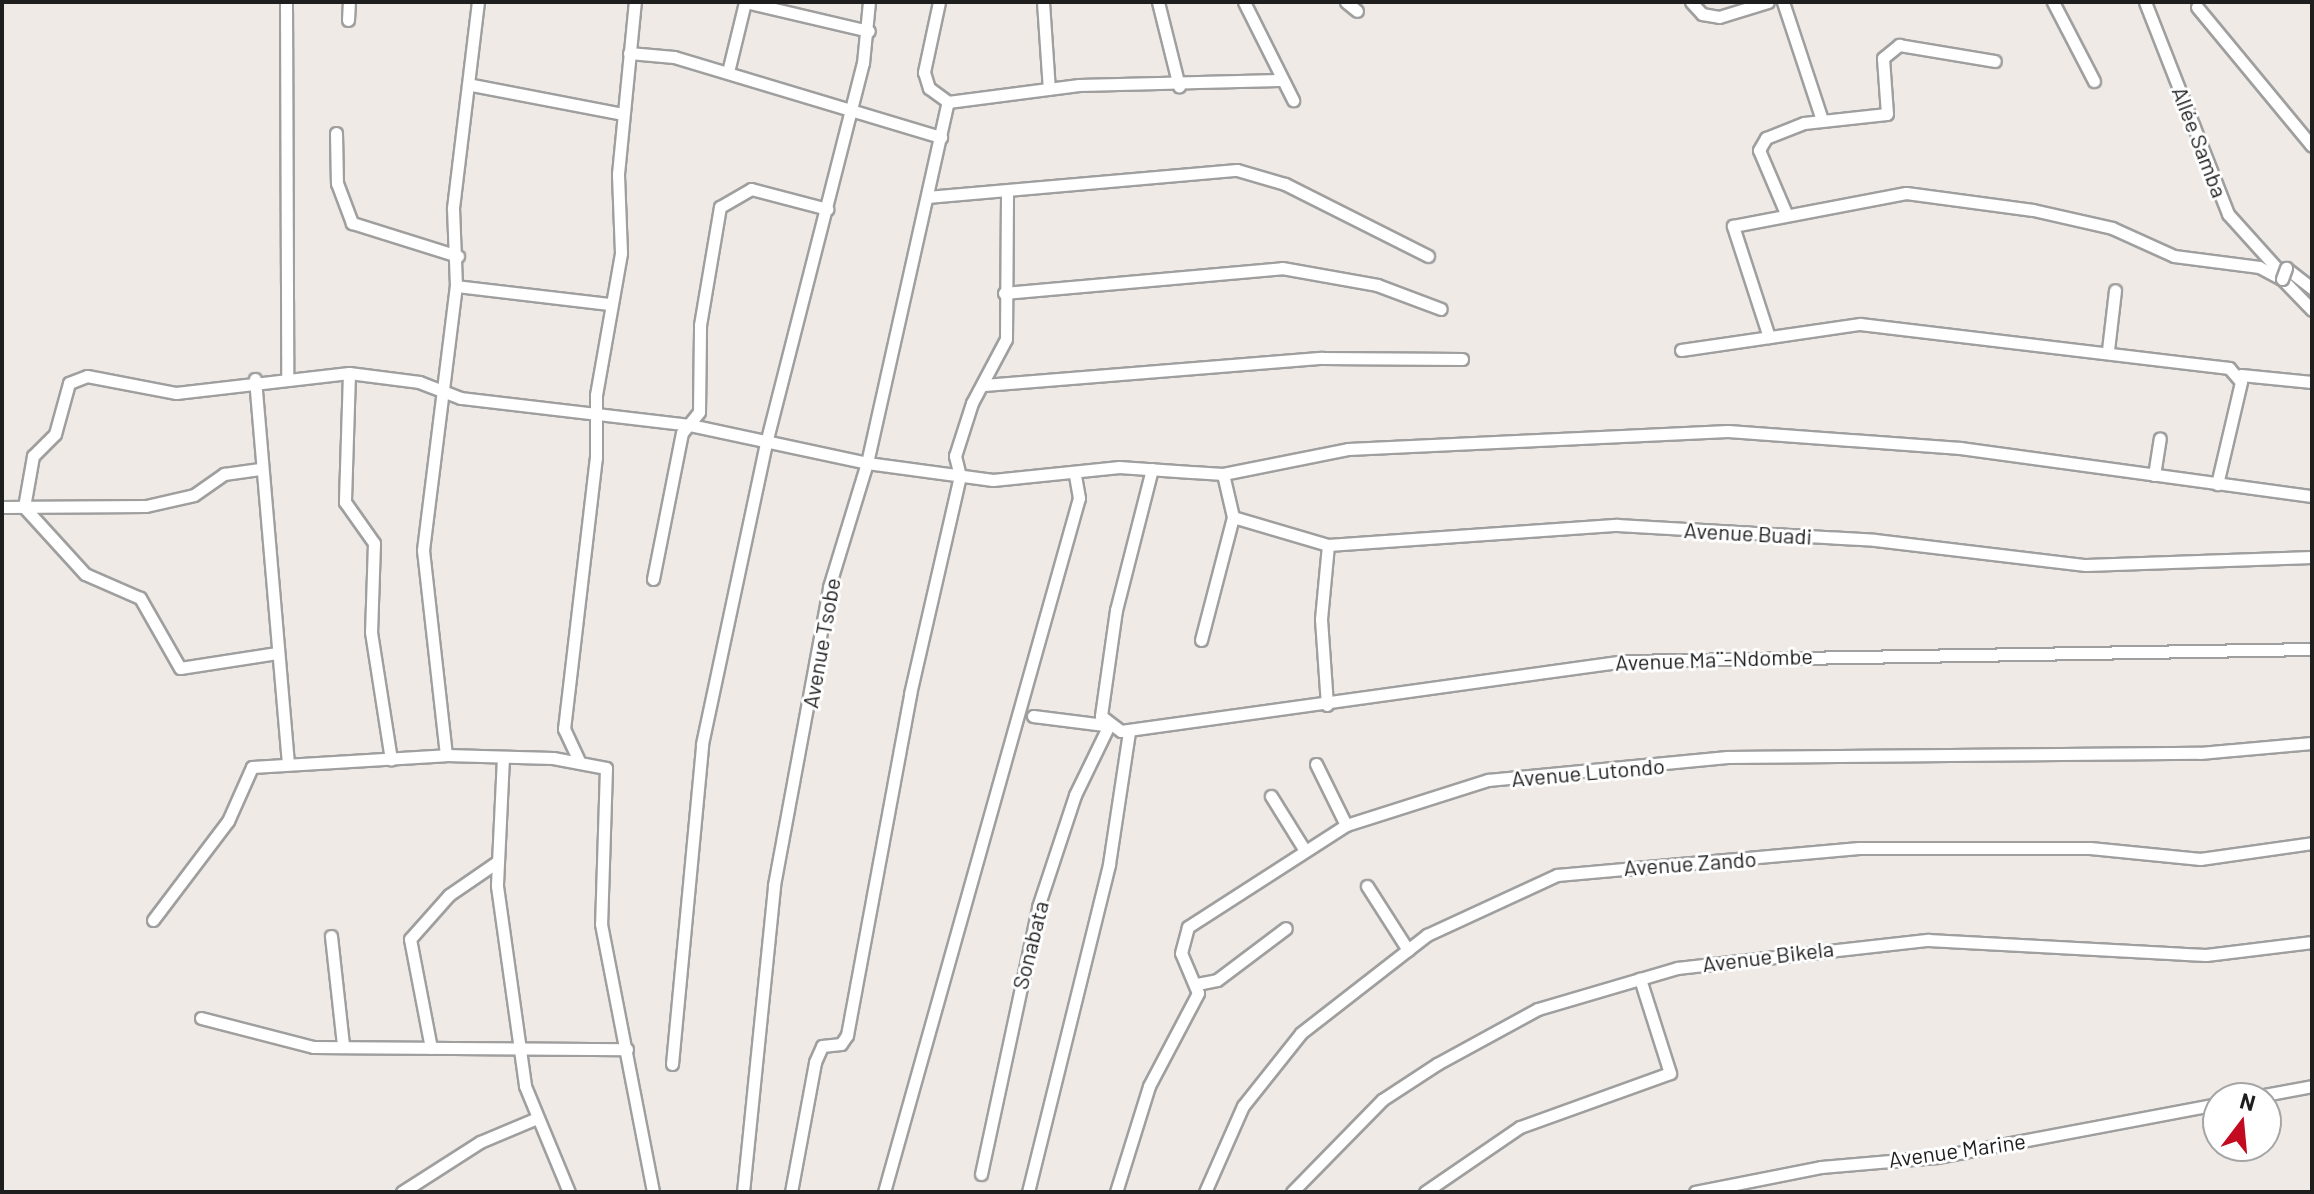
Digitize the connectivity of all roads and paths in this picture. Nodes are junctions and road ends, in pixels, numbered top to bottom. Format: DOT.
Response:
graph roads {
  1 [pos="286,2"];
  2 [pos="349,2"];
  3 [pos="478,2"];
  4 [pos="635,2"];
  5 [pos="869,2"];
  6 [pos="939,2"];
  7 [pos="1043,2"];
  8 [pos="1158,2"];
  9 [pos="1244,2"];
  10 [pos="1346,2"];
  11 [pos="1691,2"];
  12 [pos="1768,2"];
  13 [pos="1783,2"];
  14 [pos="2053,2"];
  15 [pos="2145,2"];
  16 [pos="2197,7"];
  17 [pos="1357,11"];
  18 [pos="348,20"];
  19 [pos="869,31"];
  20 [pos="629,53"];
  21 [pos="1995,61"];
  22 [pos="728,72"];
  23 [pos="1279,80"];
  24 [pos="2094,81"];
  25 [pos="472,85"];
  26 [pos="1179,86"];
  27 [pos="1049,89"];
  28 [pos="1293,100"];
  29 [pos="948,102"];
  30 [pos="848,109"];
  31 [pos="622,114"];
  32 [pos="1822,120"];
  33 [pos="336,133"];
  34 [pos="941,137"];
  35 [pos="2312,146"];
  36 [pos="1007,192"];
  37 [pos="927,197"];
  38 [pos="827,209"];
  39 [pos="1785,211"];
  40 [pos="458,256"];
  41 [pos="1428,256"];
  42 [pos="2284,274"];
  43 [pos="456,286"];
  44 [pos="2312,288"];
  45 [pos="2115,290"];
  46 [pos="1004,293"];
  47 [pos="2312,301"];
  48 [pos="610,304"];
  49 [pos="1441,309"];
  50 [pos="2312,310"];
  51 [pos="1769,337"];
  52 [pos="1681,350"];
  53 [pos="2108,350"];
  54 [pos="1462,359"];
  55 [pos="349,373"];
  56 [pos="287,375"];
  57 [pos="2241,375"];
  58 [pos="255,379"];
  59 [pos="2312,382"];
  60 [pos="984,385"];
  61 [pos="445,391"];
  62 [pos="598,416"];
  63 [pos="690,425"];
  64 [pos="2160,438"];
  65 [pos="766,443"];
  66 [pos="867,463"];
  67 [pos="260,469"];
  68 [pos="1152,469"];
  69 [pos="1223,474"];
  70 [pos="2154,475"];
  71 [pos="960,476"];
  72 [pos="1075,476"];
  73 [pos="2217,484"];
  74 [pos="2312,496"];
  75 [pos="2,507"];
  76 [pos="24,507"];
  77 [pos="1233,517"];
  78 [pos="1328,545"];
  79 [pos="2312,557"];
  80 [pos="653,579"];
  81 [pos="1201,640"];
  82 [pos="2312,649"];
  83 [pos="277,653"];
  84 [pos="1327,705"];
  85 [pos="1033,716"];
  86 [pos="1106,726"];
  87 [pos="1125,732"];
  88 [pos="564,737"];
  89 [pos="2312,743"];
  90 [pos="446,755"];
  91 [pos="503,757"];
  92 [pos="553,758"];
  93 [pos="391,759"];
  94 [pos="288,763"];
  95 [pos="580,763"];
  96 [pos="1316,764"];
  97 [pos="1271,796"];
  98 [pos="1346,825"];
  99 [pos="2312,843"];
  100 [pos="1304,849"];
  101 [pos="497,862"];
  102 [pos="1367,886"];
  103 [pos="153,920"];
  104 [pos="1286,928"];
  105 [pos="331,936"];
  106 [pos="2312,942"];
  107 [pos="1408,950"];
  108 [pos="1640,979"];
  109 [pos="1197,984"];
  110 [pos="201,1018"];
  111 [pos="343,1045"];
  112 [pos="431,1048"];
  113 [pos="520,1048"];
  114 [pos="627,1049"];
  115 [pos="672,1064"];
  116 [pos="2312,1086"];
  117 [pos="2282,1092"];
  118 [pos="2202,1107"];
  119 [pos="537,1118"];
  120 [pos="981,1174"];
  121 [pos="402,1192"];
  122 [pos="569,1192"];
  123 [pos="653,1192"];
  124 [pos="743,1192"];
  125 [pos="791,1192"];
  126 [pos="884,1192"];
  127 [pos="1028,1192"];
  128 [pos="1116,1192"];
  129 [pos="1205,1192"];
  130 [pos="1292,1192"];
  131 [pos="1425,1192"];
  132 [pos="1695,1192"];
  1 -- 56 [label="street"];
  2 -- 18 [label="street"];
  3 -- 25 [label="street"];
  4 -- 20 [label="street"];
  5 -- 19 [label="street"];
  6 -- 29 [label="street"];
  7 -- 27 [label="street"];
  8 -- 26 [label="street"];
  9 -- 23 [label="street"];
  10 -- 17 [label="street"];
  11 -- 12 [label="street"];
  13 -- 32 [label="street"];
  14 -- 24 [label="street"];
  15 -- 47 [label="street, Allée Samba"];
  16 -- 35 [label="street"];
  19 -- 22 [label="street"];
  19 -- 30 [label="street"];
  20 -- 22 [label="street"];
  20 -- 31 [label="street"];
  21 -- 32 [label="street"];
  22 -- 30 [label="street"];
  23 -- 26 [label="street"];
  23 -- 28 [label="street"];
  25 -- 31 [label="street"];
  25 -- 40 [label="street"];
  26 -- 27 [label="street"];
  27 -- 29 [label="street"];
  29 -- 34 [label="street, Avenue Tsobe"];
  30 -- 34 [label="street"];
  30 -- 38 [label="street"];
  31 -- 48 [label="street"];
  32 -- 39 [label="street"];
  33 -- 40 [label="street"];
  34 -- 37 [label="street, Avenue Tsobe"];
  36 -- 37 [label="street"];
  36 -- 41 [label="street"];
  36 -- 46 [label="street"];
  37 -- 66 [label="street, Avenue Tsobe"];
  38 -- 63 [label="street"];
  38 -- 65 [label="street"];
  39 -- 42 [label="street"];
  39 -- 51 [label="street"];
  40 -- 43 [label="street"];
  42 -- 44 [label="street"];
  42 -- 50 [label="street"];
  43 -- 48 [label="street"];
  43 -- 61 [label="street"];
  45 -- 53 [label="street"];
  46 -- 49 [label="street"];
  46 -- 60 [label="street"];
  48 -- 62 [label="street"];
  51 -- 52 [label="street"];
  51 -- 53 [label="street"];
  53 -- 57 [label="street"];
  54 -- 60 [label="street"];
  55 -- 56 [label="street"];
  55 -- 61 [label="street"];
  55 -- 93 [label="street"];
  56 -- 58 [label="street"];
  57 -- 59 [label="street"];
  57 -- 73 [label="street"];
  58 -- 67 [label="street"];
  58 -- 76 [label="street"];
  60 -- 71 [label="street"];
  61 -- 62 [label="street"];
  61 -- 90 [label="street"];
  62 -- 63 [label="street"];
  62 -- 88 [label="street"];
  63 -- 65 [label="street"];
  63 -- 80 [label="street"];
  64 -- 70 [label="street"];
  65 -- 66 [label="street"];
  65 -- 115 [label="street"];
  66 -- 71 [label="street"];
  66 -- 124 [label="street, Avenue Tsobe"];
  67 -- 76 [label="street"];
  67 -- 83 [label="street"];
  68 -- 69 [label="street"];
  68 -- 72 [label="street"];
  68 -- 86 [label="street, Sonabata"];
  69 -- 70 [label="street"];
  69 -- 77 [label="street"];
  70 -- 73 [label="street"];
  71 -- 72 [label="street"];
  71 -- 125 [label="street"];
  72 -- 126 [label="street"];
  73 -- 74 [label="street"];
  75 -- 76 [label="street"];
  76 -- 83 [label="street"];
  77 -- 78 [label="street, Avenue Buadi"];
  77 -- 81 [label="street"];
  78 -- 79 [label="street, Avenue Buadi"];
  78 -- 84 [label="street"];
  82 -- 84 [label="street, Avenue Ma¨-Ndombe"];
  83 -- 94 [label="street"];
  84 -- 87 [label="street, Avenue Ma¨-Ndombe"];
  85 -- 86 [label="street"];
  86 -- 87 [label="street"];
  86 -- 120 [label="street, Sonabata"];
  87 -- 127 [label="street"];
  88 -- 92 [label="street"];
  88 -- 95 [label="street"];
  89 -- 98 [label="street, Avenue Lutondo"];
  90 -- 91 [label="street"];
  90 -- 93 [label="street"];
  91 -- 92 [label="street"];
  91 -- 101 [label="street"];
  92 -- 95 [label="street"];
  93 -- 94 [label="street"];
  94 -- 103 [label="street"];
  95 -- 114 [label="street"];
  96 -- 98 [label="street"];
  97 -- 100 [label="street"];
  98 -- 100 [label="street, Avenue Lutondo"];
  99 -- 107 [label="street, Avenue Zando"];
  100 -- 109 [label="street, Avenue Lutondo"];
  101 -- 112 [label="street"];
  101 -- 113 [label="street"];
  102 -- 107 [label="street"];
  104 -- 109 [label="street"];
  105 -- 111 [label="street"];
  106 -- 108 [label="street, Avenue Bikela"];
  107 -- 129 [label="street, Avenue Zando"];
  108 -- 130 [label="street, Avenue Bikela"];
  108 -- 131 [label="street"];
  109 -- 128 [label="street"];
  110 -- 111 [label="street"];
  111 -- 112 [label="street"];
  112 -- 113 [label="street"];
  113 -- 114 [label="street"];
  113 -- 119 [label="street"];
  114 -- 123 [label="street"];
  116 -- 117 [label="street"];
  118 -- 132 [label="street, Avenue Marine"];
  119 -- 121 [label="street"];
  119 -- 122 [label="street"];
}
